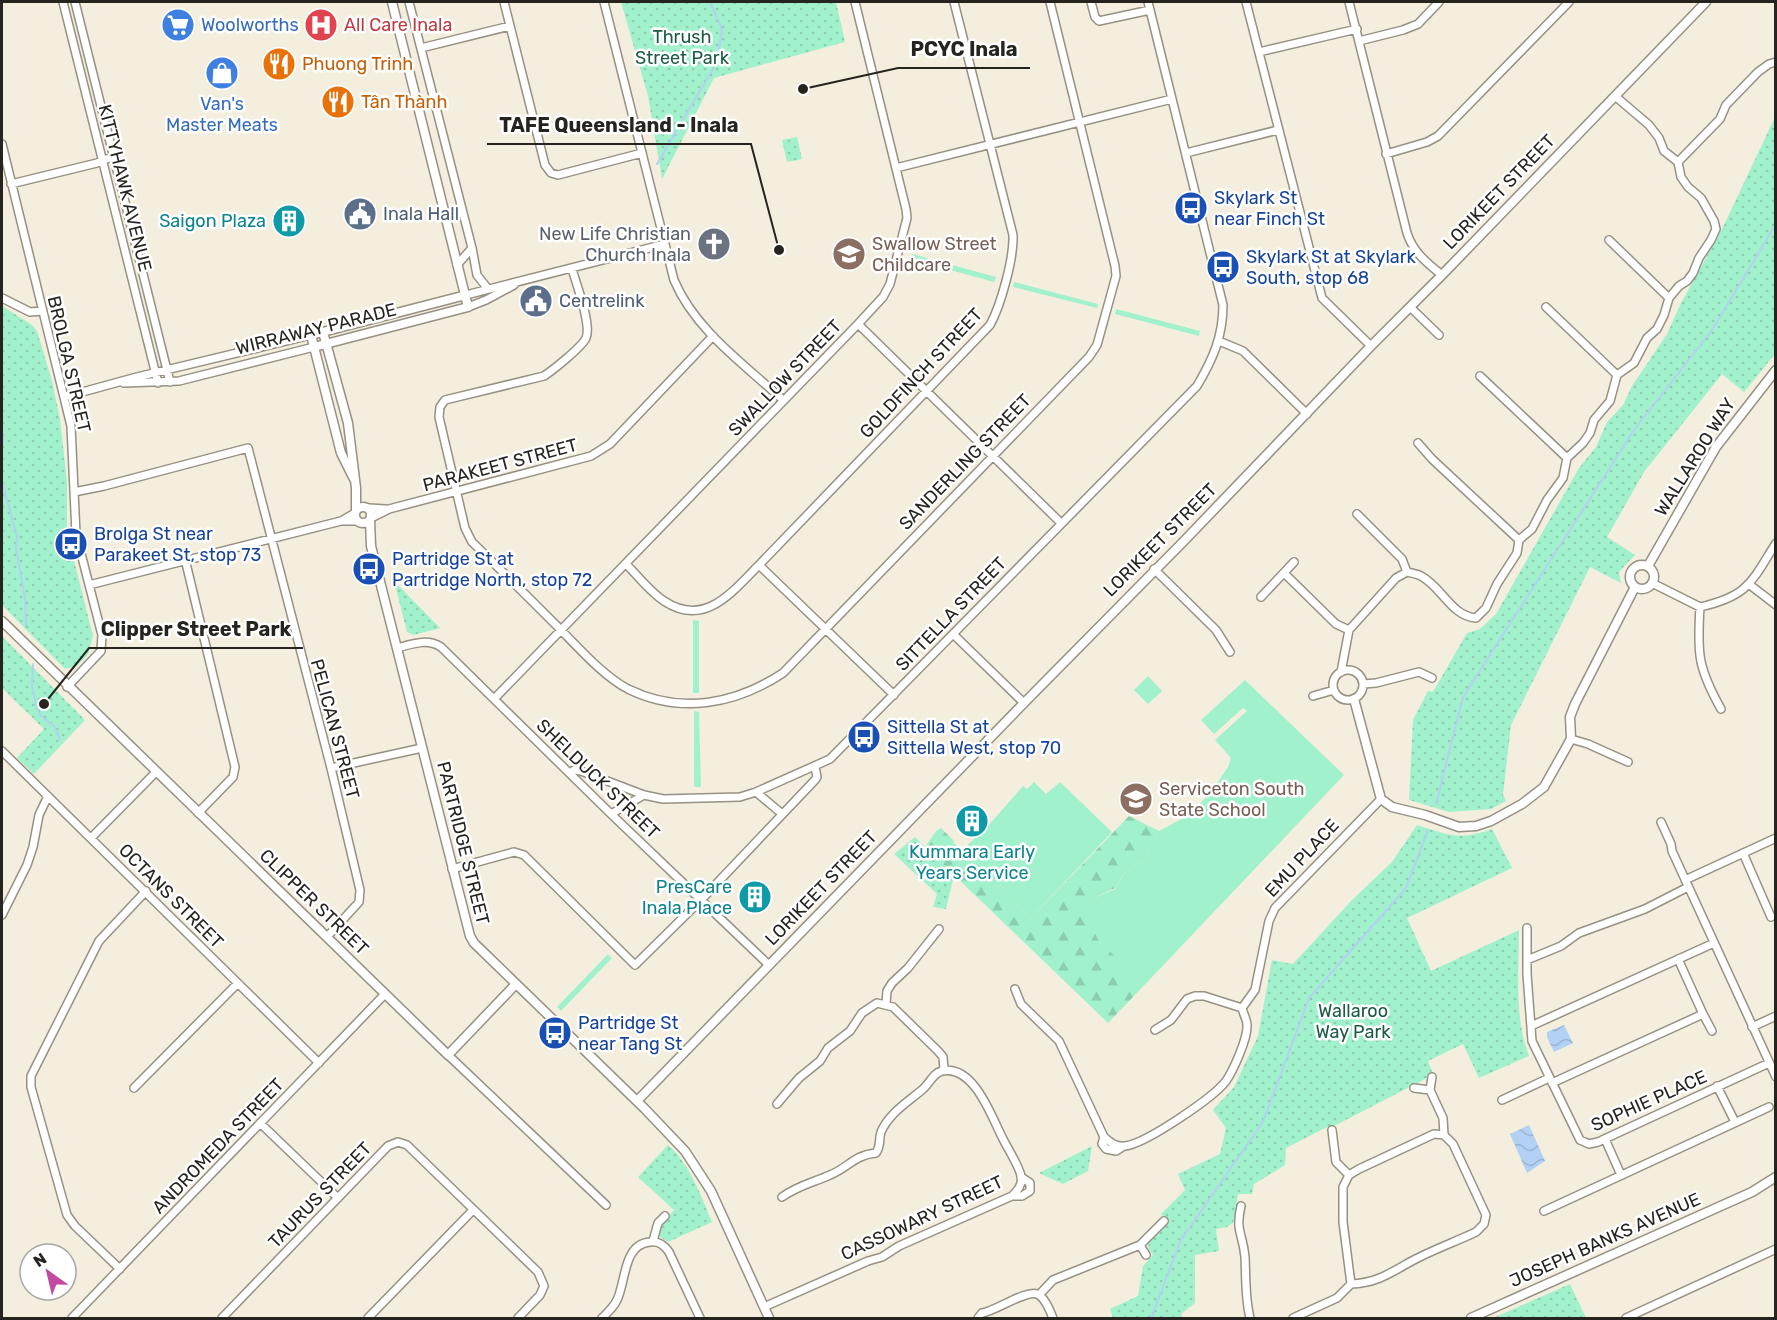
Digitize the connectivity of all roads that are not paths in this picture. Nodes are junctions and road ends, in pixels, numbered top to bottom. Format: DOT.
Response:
graph roads {
  1 [pos="63,2"];
  2 [pos="75,2"];
  3 [pos="392,2"];
  4 [pos="409,2"];
  5 [pos="504,2"];
  6 [pos="604,2"];
  7 [pos="855,2"];
  8 [pos="954,2"];
  9 [pos="1050,2"];
  10 [pos="1091,2"];
  11 [pos="1148,2"];
  12 [pos="1246,2"];
  13 [pos="1349,2"];
  14 [pos="1439,2"];
  15 [pos="1569,2"];
  16 [pos="1706,2"];
  17 [pos="1150,10"];
  18 [pos="510,26"];
  19 [pos="1357,29"];
  20 [pos="1359,41"];
  21 [pos="421,48"];
  22 [pos="1259,52"];
  23 [pos="1776,62"];
  24 [pos="1615,96"];
  25 [pos="1172,99"];
  26 [pos="1080,122"];
  27 [pos="1278,130"];
  28 [pos="2,144"];
  29 [pos="990,144"];
  30 [pos="642,153"];
  31 [pos="1186,153"];
  32 [pos="1386,154"];
  33 [pos="114,156"];
  34 [pos="102,161"];
  35 [pos="1678,162"];
  36 [pos="896,168"];
  37 [pos="11,184"];
  38 [pos="1609,240"];
  39 [pos="665,244"];
  40 [pos="472,248"];
  41 [pos="457,264"];
  42 [pos="572,269"];
  43 [pos="1442,275"];
  44 [pos="516,284"];
  45 [pos="488,289"];
  46 [pos="466,295"];
  47 [pos="2,298"];
  48 [pos="1669,298"];
  49 [pos="1546,306"];
  50 [pos="468,307"];
  51 [pos="1410,307"];
  52 [pos="42,311"];
  53 [pos="858,324"];
  54 [pos="323,332"];
  55 [pos="311,335"];
  56 [pos="1439,335"];
  57 [pos="714,336"];
  58 [pos="1219,341"];
  59 [pos="327,344"];
  60 [pos="1371,346"];
  61 [pos="314,347"];
  62 [pos="168,370"];
  63 [pos="1776,370"];
  64 [pos="155,372"];
  65 [pos="1617,375"];
  66 [pos="1480,376"];
  67 [pos="170,382"];
  68 [pos="119,383"];
  69 [pos="158,383"];
  70 [pos="926,392"];
  71 [pos="64,397"];
  72 [pos="783,400"];
  73 [pos="1307,414"];
  74 [pos="1418,443"];
  75 [pos="992,455"];
  76 [pos="1567,458"];
  77 [pos="355,483"];
  78 [pos="74,492"];
  79 [pos="456,492"];
  80 [pos="368,508"];
  81 [pos="389,509"];
  82 [pos="1357,514"];
  83 [pos="357,517"];
  84 [pos="371,519"];
  85 [pos="1061,523"];
  86 [pos="271,538"];
  87 [pos="1519,540"];
  88 [pos="1776,543"];
  89 [pos="371,546"];
  90 [pos="185,559"];
  91 [pos="1294,562"];
  92 [pos="626,564"];
  93 [pos="759,565"];
  94 [pos="1648,566"];
  95 [pos="1154,570"];
  96 [pos="1407,572"];
  97 [pos="1285,574"];
  98 [pos="1652,583"];
  99 [pos="89,585"];
  100 [pos="1750,585"];
  101 [pos="1635,587"];
  102 [pos="1261,597"];
  103 [pos="1776,605"];
  104 [pos="1700,607"];
  105 [pos="2,621"];
  106 [pos="827,628"];
  107 [pos="1349,630"];
  108 [pos="562,631"];
  109 [pos="953,634"];
  110 [pos="397,648"];
  111 [pos="1230,652"];
  112 [pos="1341,672"];
  113 [pos="1431,678"];
  114 [pos="1363,684"];
  115 [pos="67,687"];
  116 [pos="1334,690"];
  117 [pos="894,695"];
  118 [pos="1313,696"];
  119 [pos="495,699"];
  120 [pos="1354,699"];
  121 [pos="1024,702"];
  122 [pos="1721,709"];
  123 [pos="1571,739"];
  124 [pos="422,747"];
  125 [pos="2,752"];
  126 [pos="1628,762"];
  127 [pos="814,767"];
  128 [pos="331,768"];
  129 [pos="156,772"];
  130 [pos="570,773"];
  131 [pos="756,792"];
  132 [pos="644,795"];
  133 [pos="48,796"];
  134 [pos="1381,799"];
  135 [pos="198,813"];
  136 [pos="781,813"];
  137 [pos="611,814"];
  138 [pos="1661,822"];
  139 [pos="91,838"];
  140 [pos="1776,838"];
  141 [pos="1743,854"];
  142 [pos="452,869"];
  143 [pos="1687,884"];
  144 [pos="146,891"];
  145 [pos="701,900"];
  146 [pos="2,915"];
  147 [pos="1771,917"];
  148 [pos="1527,928"];
  149 [pos="939,929"];
  150 [pos="327,937"];
  151 [pos="1714,943"];
  152 [pos="1678,959"];
  153 [pos="1527,960"];
  154 [pos="769,965"];
  155 [pos="237,984"];
  156 [pos="516,984"];
  157 [pos="1015,989"];
  158 [pos="385,994"];
  159 [pos="886,1004"];
  160 [pos="1242,1008"];
  161 [pos="1703,1014"];
  162 [pos="1776,1016"];
  163 [pos="1531,1026"];
  164 [pos="1752,1027"];
  165 [pos="1155,1030"];
  166 [pos="1712,1031"];
  167 [pos="448,1055"];
  168 [pos="319,1063"];
  169 [pos="1769,1063"];
  170 [pos="944,1070"];
  171 [pos="1432,1077"];
  172 [pos="1776,1077"];
  173 [pos="1550,1080"];
  174 [pos="1717,1086"];
  175 [pos="135,1088"];
  176 [pos="1414,1088"];
  177 [pos="1430,1090"];
  178 [pos="1502,1100"];
  179 [pos="637,1101"];
  180 [pos="777,1104"];
  181 [pos="1768,1107"];
  182 [pos="1735,1122"];
  183 [pos="260,1123"];
  184 [pos="1332,1130"];
  185 [pos="1444,1135"];
  186 [pos="1605,1139"];
  187 [pos="1349,1175"];
  188 [pos="1621,1175"];
  189 [pos="1776,1177"];
  190 [pos="1776,1186"];
  191 [pos="1752,1191"];
  192 [pos="782,1197"];
  193 [pos="338,1198"];
  194 [pos="606,1205"];
  195 [pos="1241,1206"];
  196 [pos="473,1210"];
  197 [pos="1544,1211"];
  198 [pos="665,1216"];
  199 [pos="1164,1221"];
  200 [pos="653,1241"];
  201 [pos="1140,1245"];
  202 [pos="1776,1249"];
  203 [pos="1146,1255"];
  204 [pos="120,1269"];
  205 [pos="1351,1284"];
  206 [pos="1039,1295"];
  207 [pos="764,1307"];
  208 [pos="1639,1316"];
  209 [pos="72,1318"];
  210 [pos="222,1318"];
  211 [pos="368,1318"];
  212 [pos="518,1318"];
  213 [pos="602,1318"];
  214 [pos="700,1318"];
  215 [pos="769,1318"];
  216 [pos="978,1318"];
  217 [pos="1053,1318"];
  218 [pos="1250,1318"];
  219 [pos="1293,1318"];
  220 [pos="1471,1318"];
  221 [pos="1626,1318"];
  1 -- 34 [label="street, KITTYHAWK AVENUE"];
  2 -- 33 [label="street, KITTYHAWK AVENUE"];
  3 -- 41 [label="street"];
  4 -- 21 [label="street"];
  5 -- 18 [label="street"];
  6 -- 30 [label="street"];
  7 -- 36 [label="street, SWALLOW STREET"];
  8 -- 29 [label="street, GOLDFINCH STREET"];
  9 -- 26 [label="street, SANDERLING STREET"];
  10 -- 17 [label="street"];
  11 -- 17 [label="street, SITTELLA STREET"];
  12 -- 22 [label="street"];
  13 -- 19 [label="street"];
  14 -- 20 [label="street"];
  15 -- 32 [label="street"];
  16 -- 24 [label="street, LORIKEET STREET"];
  17 -- 25 [label="street, SITTELLA STREET"];
  18 -- 21 [label="street"];
  18 -- 30 [label="street"];
  19 -- 20 [label="street"];
  19 -- 22 [label="street"];
  20 -- 32 [label="street"];
  21 -- 40 [label="street"];
  22 -- 27 [label="street"];
  23 -- 35 [label="street"];
  24 -- 35 [label="street"];
  24 -- 43 [label="street, LORIKEET STREET"];
  25 -- 26 [label="street"];
  25 -- 31 [label="street, SITTELLA STREET"];
  26 -- 29 [label="street"];
  26 -- 75 [label="street, SANDERLING STREET"];
  27 -- 31 [label="street"];
  27 -- 60 [label="street"];
  28 -- 37 [label="street, BROLGA STREET"];
  29 -- 36 [label="street"];
  29 -- 70 [label="street, GOLDFINCH STREET"];
  30 -- 39 [label="street"];
  31 -- 58 [label="street, SITTELLA STREET"];
  32 -- 43 [label="street"];
  33 -- 34 [label="street"];
  33 -- 62 [label="street, KITTYHAWK AVENUE"];
  34 -- 37 [label="street"];
  34 -- 64 [label="street, KITTYHAWK AVENUE"];
  35 -- 48 [label="street"];
  36 -- 53 [label="street, SWALLOW STREET"];
  37 -- 52 [label="street, BROLGA STREET"];
  38 -- 48 [label="street"];
  39 -- 42 [label="street, WIRRAWAY PARADE"];
  39 -- 57 [label="street"];
  40 -- 41 [label="street"];
  40 -- 45 [label="street"];
  41 -- 46 [label="street"];
  42 -- 44 [label="street, WIRRAWAY PARADE"];
  42 -- 79 [label="street, SANDERLING STREET"];
  43 -- 51 [label="street, LORIKEET STREET"];
  44 -- 45 [label="street, WIRRAWAY PARADE"];
  44 -- 50 [label="street, WIRRAWAY PARADE"];
  45 -- 46 [label="street, WIRRAWAY PARADE"];
  46 -- 50 [label="street"];
  46 -- 54 [label="street, WIRRAWAY PARADE"];
  47 -- 52 [label="street"];
  48 -- 65 [label="street"];
  49 -- 65 [label="street"];
  50 -- 59 [label="street, WIRRAWAY PARADE"];
  51 -- 56 [label="street"];
  51 -- 60 [label="street, LORIKEET STREET"];
  52 -- 71 [label="street, BROLGA STREET"];
  53 -- 70 [label="street"];
  53 -- 72 [label="street, SWALLOW STREET"];
  54 -- 55 [label="street, WIRRAWAY PARADE"];
  54 -- 59 [label="street, PARTRIDGE STREET"];
  55 -- 61 [label="street, PARTRIDGE STREET"];
  55 -- 62 [label="street, WIRRAWAY PARADE"];
  57 -- 72 [label="street"];
  57 -- 79 [label="street, PARAKEET STREET"];
  58 -- 73 [label="street"];
  58 -- 85 [label="street, SITTELLA STREET"];
  59 -- 61 [label="street, WIRRAWAY PARADE"];
  59 -- 77 [label="street, PARTRIDGE STREET"];
  60 -- 73 [label="street, LORIKEET STREET"];
  61 -- 67 [label="street, WIRRAWAY PARADE"];
  61 -- 77 [label="street, PARTRIDGE STREET"];
  62 -- 64 [label="street, WIRRAWAY PARADE"];
  62 -- 67 [label="street, KITTYHAWK AVENUE"];
  63 -- 94 [label="street, WALLAROO WAY"];
  64 -- 68 [label="street, WIRRAWAY PARADE"];
  64 -- 69 [label="street, KITTYHAWK AVENUE"];
  65 -- 76 [label="street"];
  66 -- 76 [label="street"];
  67 -- 69 [label="street, WIRRAWAY PARADE"];
  68 -- 69 [label="street, WIRRAWAY PARADE"];
  68 -- 71 [label="street, WIRRAWAY PARADE"];
  70 -- 75 [label="street"];
  70 -- 93 [label="street, GOLDFINCH STREET"];
  71 -- 78 [label="street, BROLGA STREET"];
  72 -- 92 [label="street, SWALLOW STREET"];
  73 -- 95 [label="street, LORIKEET STREET"];
  74 -- 87 [label="street"];
  75 -- 85 [label="street"];
  75 -- 106 [label="street, SANDERLING STREET"];
  76 -- 87 [label="street"];
  77 -- 80 [label="street, PARTRIDGE STREET"];
  77 -- 83 [label="street, PARTRIDGE STREET"];
  78 -- 86 [label="street, PELICAN STREET"];
  78 -- 99 [label="street, BROLGA STREET"];
  79 -- 81 [label="street, PARAKEET STREET"];
  79 -- 108 [label="street, SANDERLING STREET"];
  80 -- 81 [label="street, PARAKEET STREET"];
  80 -- 83 [label="street"];
  80 -- 84 [label="street"];
  81 -- 84 [label="street, PARAKEET STREET"];
  82 -- 96 [label="street"];
  83 -- 84 [label="street"];
  83 -- 86 [label="street"];
  83 -- 89 [label="street, PARTRIDGE STREET"];
  84 -- 89 [label="street, PARTRIDGE STREET"];
  85 -- 109 [label="street, SITTELLA STREET"];
  86 -- 90 [label="street"];
  86 -- 128 [label="street, PELICAN STREET"];
  87 -- 96 [label="street"];
  88 -- 100 [label="street"];
  89 -- 110 [label="street, PARTRIDGE STREET"];
  90 -- 99 [label="street"];
  90 -- 135 [label="street"];
  91 -- 97 [label="street"];
  92 -- 93 [label="street, GOLDFINCH STREET"];
  92 -- 108 [label="street, SWALLOW STREET"];
  93 -- 106 [label="street"];
  94 -- 98 [label="street"];
  94 -- 101 [label="street"];
  95 -- 111 [label="street"];
  95 -- 121 [label="street, LORIKEET STREET"];
  96 -- 107 [label="street"];
  97 -- 102 [label="street"];
  97 -- 107 [label="street"];
  98 -- 101 [label="street"];
  98 -- 104 [label="street"];
  99 -- 115 [label="street, BROLGA STREET"];
  100 -- 103 [label="street"];
  100 -- 104 [label="street"];
  101 -- 123 [label="street"];
  104 -- 122 [label="street"];
  105 -- 115 [label="street, CLIPPER STREET"];
  106 -- 108 [label="street, SANDERLING STREET"];
  106 -- 117 [label="street"];
  107 -- 112 [label="street"];
  108 -- 119 [label="street, SWALLOW STREET"];
  109 -- 117 [label="street, SITTELLA STREET"];
  109 -- 121 [label="street"];
  110 -- 119 [label="street, SHELDUCK STREET"];
  110 -- 124 [label="street, PARTRIDGE STREET"];
  112 -- 114 [label="street"];
  112 -- 116 [label="street"];
  113 -- 114 [label="street"];
  114 -- 120 [label="street"];
  115 -- 129 [label="street, CLIPPER STREET"];
  116 -- 118 [label="street"];
  116 -- 120 [label="street"];
  117 -- 127 [label="street, SITTELLA STREET"];
  119 -- 130 [label="street, SHELDUCK STREET"];
  120 -- 134 [label="street"];
  121 -- 154 [label="street, LORIKEET STREET"];
  123 -- 126 [label="street"];
  123 -- 134 [label="street"];
  124 -- 128 [label="street"];
  124 -- 142 [label="street, PARTRIDGE STREET"];
  125 -- 133 [label="street, OCTANS STREET"];
  127 -- 131 [label="street, SITTELLA STREET"];
  127 -- 136 [label="street"];
  128 -- 150 [label="street, PELICAN STREET"];
  129 -- 135 [label="street, CLIPPER STREET"];
  129 -- 139 [label="street"];
  130 -- 132 [label="street, SITTELLA STREET"];
  130 -- 137 [label="street, SHELDUCK STREET"];
  131 -- 132 [label="street, SITTELLA STREET"];
  131 -- 136 [label="street"];
  132 -- 137 [label="street"];
  133 -- 139 [label="street, OCTANS STREET"];
  133 -- 146 [label="street"];
  134 -- 160 [label="street, EMU PLACE"];
  135 -- 150 [label="street, CLIPPER STREET"];
  136 -- 145 [label="street"];
  137 -- 145 [label="street, SHELDUCK STREET"];
  138 -- 143 [label="street"];
  139 -- 144 [label="street, OCTANS STREET"];
  140 -- 141 [label="street"];
  141 -- 143 [label="street"];
  141 -- 147 [label="street"];
  142 -- 145 [label="street"];
  142 -- 156 [label="street, PARTRIDGE STREET"];
  143 -- 151 [label="street"];
  143 -- 153 [label="street"];
  144 -- 155 [label="street, OCTANS STREET"];
  144 -- 204 [label="street"];
  145 -- 154 [label="street, SHELDUCK STREET"];
  148 -- 153 [label="street, SOPHIE PLACE"];
  149 -- 159 [label="street"];
  150 -- 158 [label="street, CLIPPER STREET"];
  151 -- 152 [label="street"];
  151 -- 164 [label="street"];
  152 -- 161 [label="street"];
  152 -- 163 [label="street"];
  153 -- 163 [label="street, SOPHIE PLACE"];
  154 -- 179 [label="street, LORIKEET STREET"];
  155 -- 168 [label="street, OCTANS STREET"];
  155 -- 175 [label="street"];
  156 -- 167 [label="street"];
  156 -- 179 [label="street, PARTRIDGE STREET"];
  157 -- 160 [label="street"];
  158 -- 167 [label="street, CLIPPER STREET"];
  158 -- 168 [label="street, ANDROMEDA STREET"];
  159 -- 170 [label="street"];
  159 -- 180 [label="street"];
  160 -- 165 [label="street"];
  161 -- 166 [label="street"];
  161 -- 173 [label="street"];
  162 -- 164 [label="street"];
  163 -- 173 [label="street, SOPHIE PLACE"];
  164 -- 169 [label="street"];
  167 -- 194 [label="street, CLIPPER STREET"];
  168 -- 183 [label="street, ANDROMEDA STREET"];
  169 -- 172 [label="street"];
  169 -- 174 [label="street, SOPHIE PLACE"];
  170 -- 192 [label="street"];
  170 -- 207 [label="street, CASSOWARY STREET"];
  171 -- 177 [label="street"];
  173 -- 178 [label="street"];
  173 -- 186 [label="street, SOPHIE PLACE"];
  174 -- 182 [label="street"];
  174 -- 186 [label="street, SOPHIE PLACE"];
  176 -- 177 [label="street"];
  177 -- 185 [label="street"];
  179 -- 207 [label="street, PARTRIDGE STREET"];
  181 -- 182 [label="street"];
  182 -- 188 [label="street"];
  183 -- 193 [label="street"];
  183 -- 204 [label="street, ANDROMEDA STREET"];
  184 -- 187 [label="street"];
  185 -- 187 [label="street"];
  185 -- 205 [label="street"];
  186 -- 188 [label="street"];
  187 -- 205 [label="street"];
  188 -- 197 [label="street"];
  189 -- 191 [label="street, JOSEPH BANKS AVENUE"];
  190 -- 191 [label="street, JOSEPH BANKS AVENUE"];
  191 -- 220 [label="street, JOSEPH BANKS AVENUE"];
  193 -- 196 [label="street, TAURUS STREET"];
  193 -- 210 [label="street, TAURUS STREET"];
  195 -- 218 [label="street"];
  196 -- 211 [label="street"];
  196 -- 212 [label="street, TAURUS STREET"];
  198 -- 200 [label="street"];
  199 -- 201 [label="street"];
  200 -- 213 [label="street"];
  200 -- 214 [label="street"];
  201 -- 203 [label="street"];
  201 -- 206 [label="street"];
  202 -- 208 [label="street"];
  204 -- 209 [label="street, ANDROMEDA STREET"];
  205 -- 219 [label="street"];
  206 -- 216 [label="street"];
  206 -- 217 [label="street"];
  207 -- 215 [label="street, PARTRIDGE STREET"];
  208 -- 221 [label="street"];
}
